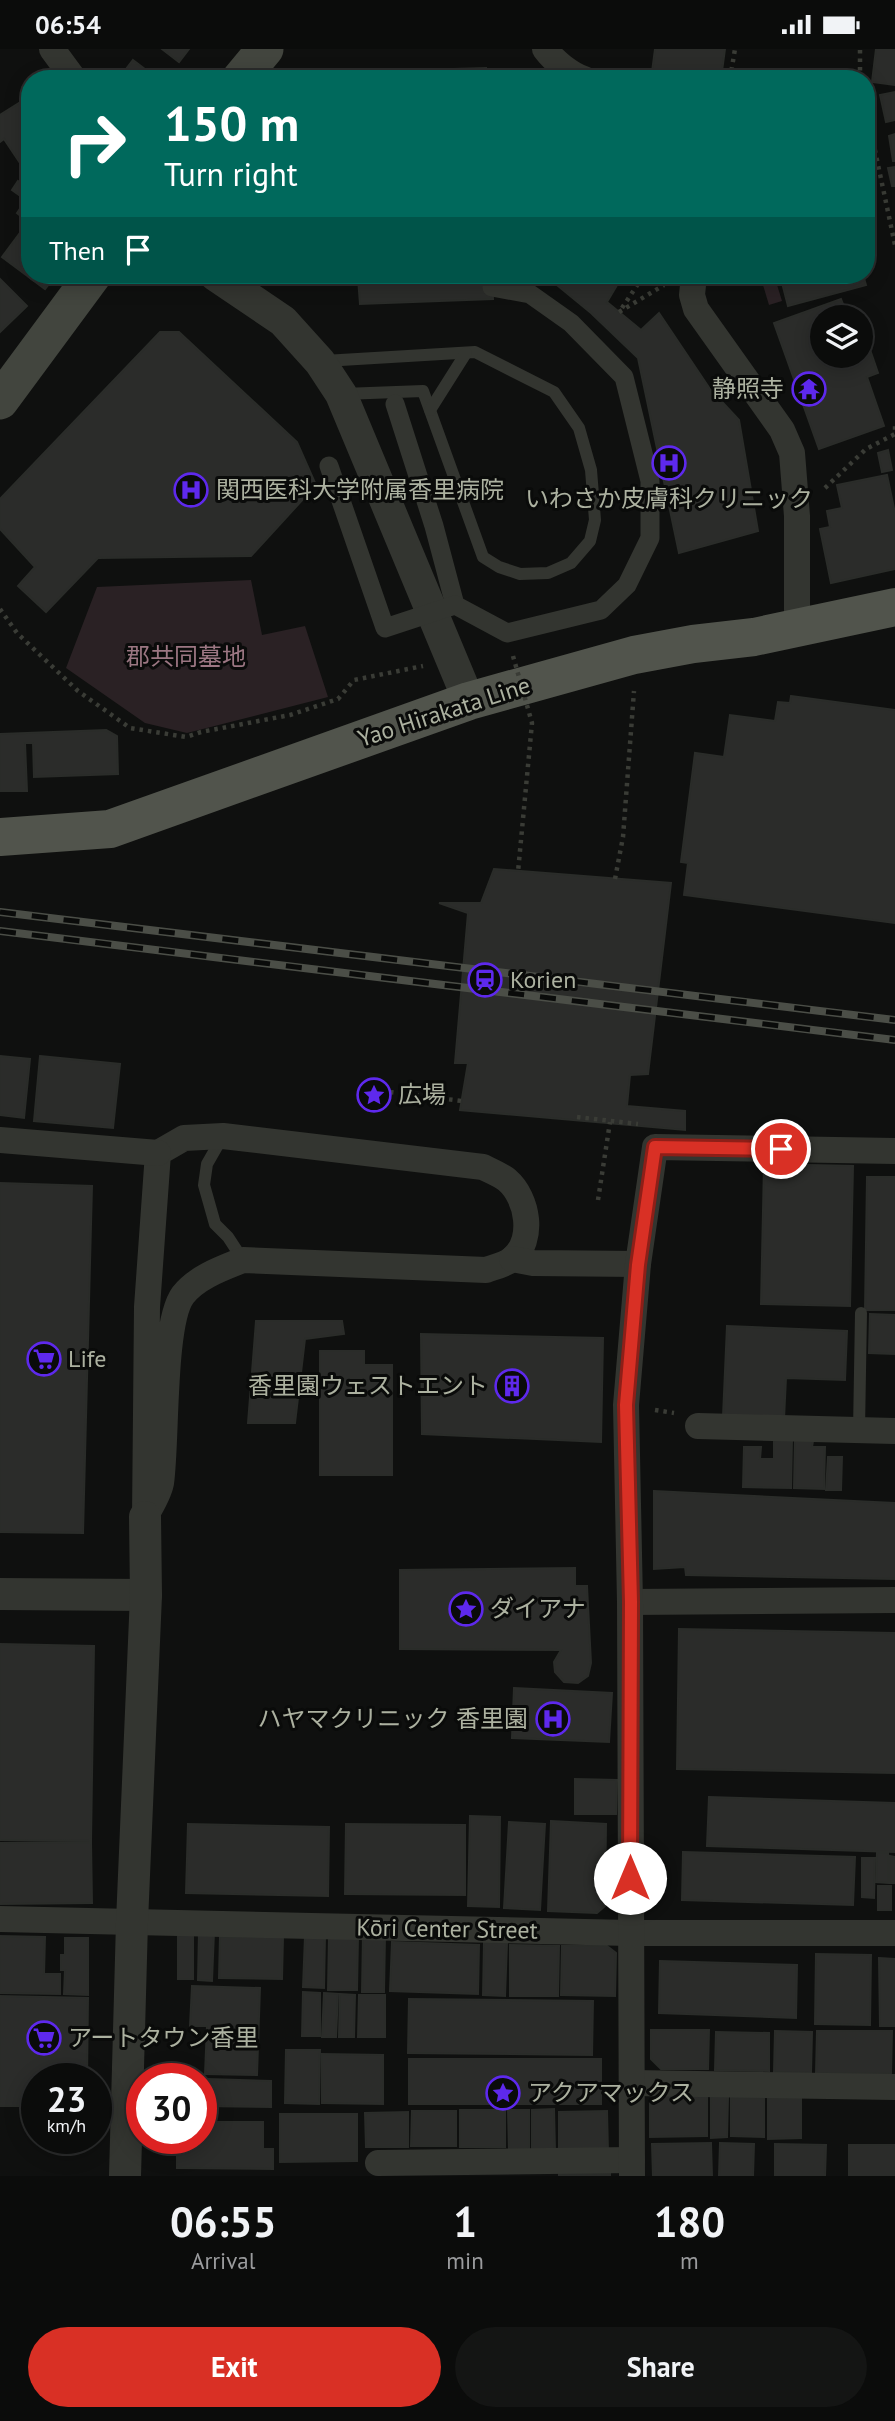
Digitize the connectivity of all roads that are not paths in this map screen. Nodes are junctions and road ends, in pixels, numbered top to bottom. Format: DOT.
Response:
graph roads {
  1 [pos="52,49"];
  2 [pos="265,49"];
  3 [pos="545,49"];
  4 [pos="67,70"];
  5 [pos="248,70"];
  6 [pos="570,70"];
  7 [pos="86,284"];
  8 [pos="228,284"];
  9 [pos="686,284"];
  10 [pos="492,287"];
  11 [pos="466,353"];
  12 [pos="320,362"];
  13 [pos="341,394"];
  14 [pos="0,401"];
  15 [pos="395,404"];
  16 [pos="430,410"];
  17 [pos="329,465"];
  18 [pos="455,605"];
  19 [pos="895,607"];
  20 [pos="797,628"];
  21 [pos="469,701"];
  22 [pos="0,837"];
  23 [pos="223,1136"];
  24 [pos="0,1140"];
  25 [pos="895,1151"];
  26 [pos="158,1153"];
  27 [pos="243,1259"];
  28 [pos="512,1259"];
  29 [pos="638,1265"];
  30 [pos="861,1313"];
  31 [pos="698,1426"];
  32 [pos="859,1430"];
  33 [pos="895,1431"];
  34 [pos="145,1517"];
  35 [pos="0,1594"];
  36 [pos="146,1595"];
  37 [pos="895,1600"];
  38 [pos="631,1602"];
  39 [pos="0,1919"];
  40 [pos="131,1922"];
  41 [pos="630,1933"];
  42 [pos="895,1933"];
  43 [pos="632,2083"];
  44 [pos="895,2087"];
  45 [pos="378,2162"];
  46 [pos="632,2168"];
  47 [pos="125,2176"];
  1 -- 4 [label="street"];
  2 -- 5 [label="main road"];
  3 -- 6 [label="street"];
  7 -- 14 [label="main road"];
  8 -- 12 [label="street"];
  9 -- 20 [label="street"];
  10 -- 18 [label="street, bridge"];
  11 -- 12 [label="lane"];
  11 -- 16 [label="lane"];
  11 -- 16 [label="lane"];
  12 -- 13 [label="street"];
  13 -- 16 [label="lane"];
  13 -- 21 [label="street"];
  15 -- 18 [label="street"];
  17 -- 18 [label="street, bridge"];
  19 -- 20 [label="main road, Yao Hirakata Line"];
  20 -- 21 [label="main road, Yao Hirakata Line"];
  21 -- 22 [label="main road, Yao Hirakata Line"];
  23 -- 26 [label="street"];
  23 -- 27 [label="lane"];
  23 -- 28 [label="street"];
  24 -- 26 [label="street"];
  25 -- 29 [label="street"];
  26 -- 34 [label="street"];
  27 -- 28 [label="street"];
  27 -- 34 [label="street"];
  28 -- 29 [label="street"];
  29 -- 38 [label="street"];
  30 -- 32 [label="lane"];
  31 -- 32 [label="street"];
  32 -- 33 [label="street"];
  34 -- 36 [label="street"];
  35 -- 36 [label="street"];
  36 -- 40 [label="street"];
  37 -- 38 [label="street"];
  38 -- 41 [label="street"];
  39 -- 40 [label="street, Kōri Center Street"];
  40 -- 41 [label="street, Kōri Center Street"];
  40 -- 47 [label="street"];
  41 -- 42 [label="street, Kōri Center Street"];
  41 -- 43 [label="street"];
  43 -- 44 [label="street"];
  43 -- 46 [label="street"];
  45 -- 46 [label="street"];
}
